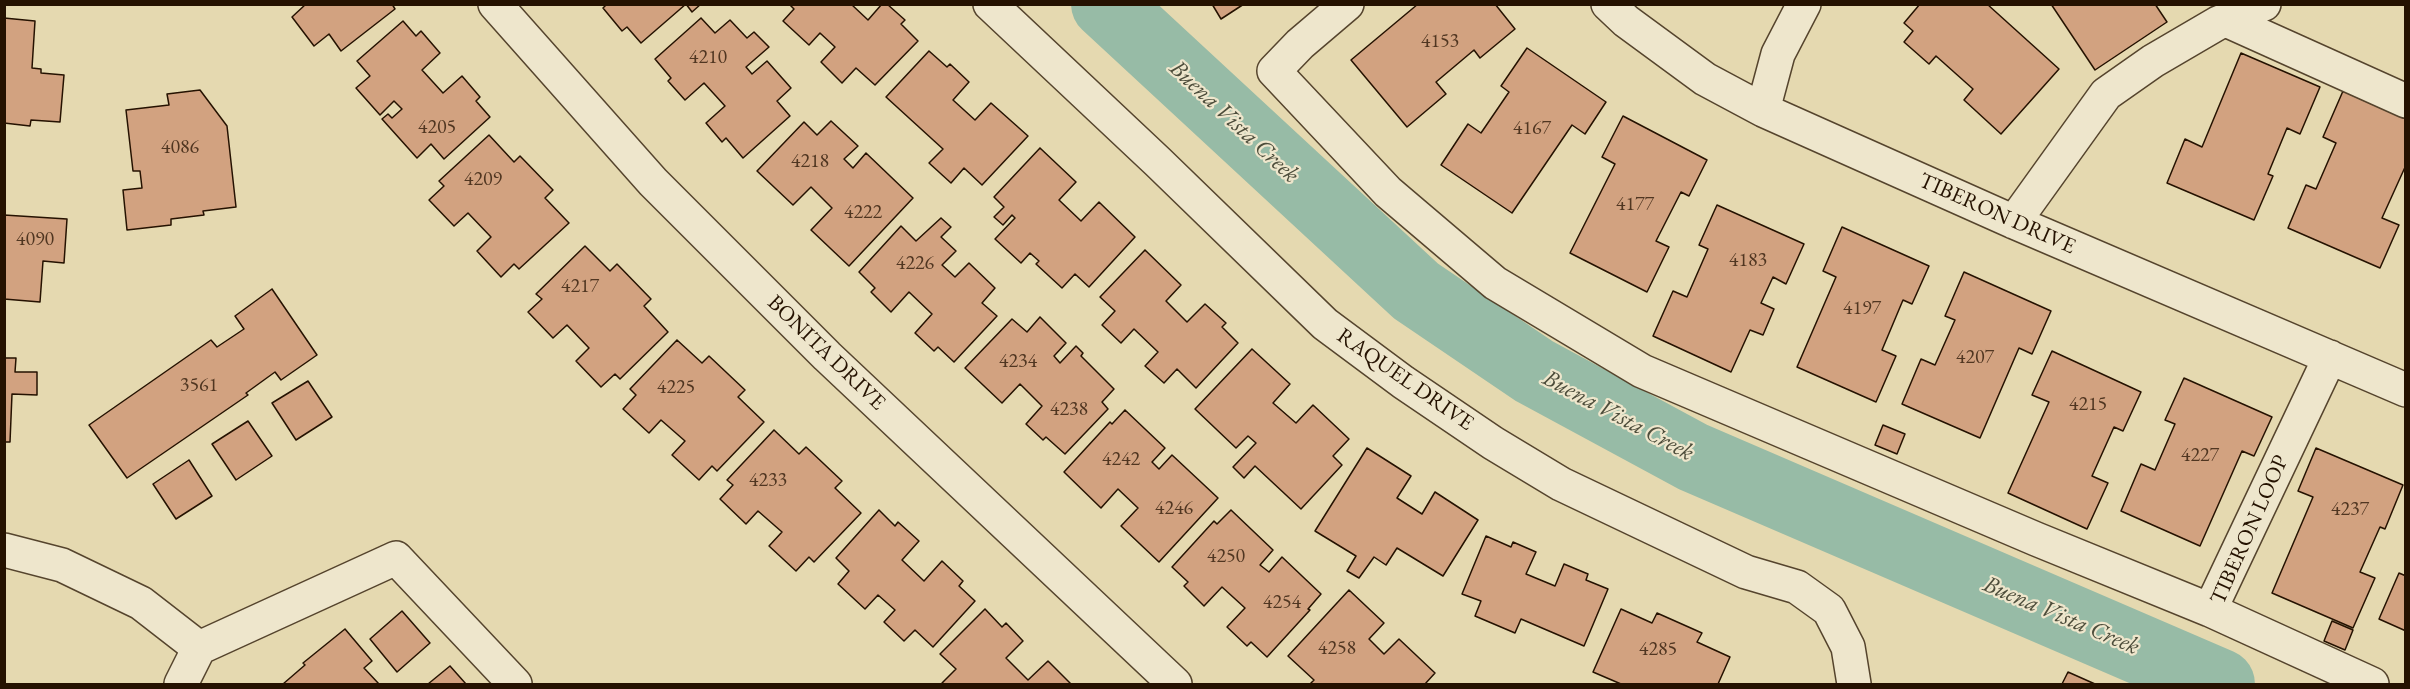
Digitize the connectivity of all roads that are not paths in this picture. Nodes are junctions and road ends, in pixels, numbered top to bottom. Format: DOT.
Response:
graph roads {
  1 [pos="495,4"];
  2 [pos="990,4"];
  3 [pos="1347,4"];
  4 [pos="1608,4"];
  5 [pos="1804,4"];
  6 [pos="2264,4"];
  7 [pos="2226,20"];
  8 [pos="2406,101"];
  9 [pos="1763,110"];
  10 [pos="2014,222"];
  11 [pos="2330,357"];
  12 [pos="2406,390"];
  13 [pos="4,550"];
  14 [pos="2210,610"];
  15 [pos="199,648"];
  16 [pos="1855,682"];
  17 [pos="181,684"];
  18 [pos="515,684"];
  19 [pos="1175,684"];
  20 [pos="2372,684"];
  1 -- 19 [label="street, BONITA DRIVE"];
  2 -- 16 [label="street, RAQUEL DRIVE"];
  3 -- 14 [label="street"];
  4 -- 9 [label="street, TIBERON DRIVE"];
  5 -- 9 [label="street"];
  6 -- 7 [label="street"];
  7 -- 8 [label="street"];
  7 -- 10 [label="street"];
  9 -- 10 [label="street, TIBERON DRIVE"];
  10 -- 11 [label="street, TIBERON DRIVE"];
  11 -- 12 [label="street, TIBERON DRIVE"];
  11 -- 14 [label="street, TIBERON LOOP"];
  13 -- 15 [label="street"];
  14 -- 20 [label="street, TIBERON LOOP"];
  15 -- 17 [label="street"];
  15 -- 18 [label="street"];
}
